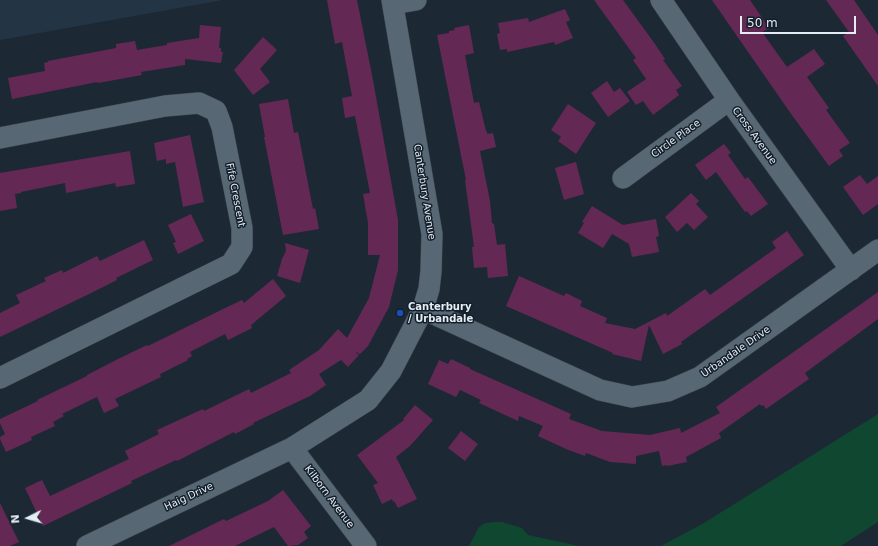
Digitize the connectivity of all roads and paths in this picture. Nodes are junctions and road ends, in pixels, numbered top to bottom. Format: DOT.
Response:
graph roads {
  1 [pos="416,0"];
  2 [pos="661,0"];
  3 [pos="393,2"];
  4 [pos="729,100"];
  5 [pos="0,138"];
  6 [pos="623,178"];
  7 [pos="878,250"];
  8 [pos="851,270"];
  9 [pos="423,309"];
  10 [pos="0,378"];
  11 [pos="292,448"];
  12 [pos="87,546"];
  13 [pos="366,546"];
  1 -- 3 [label="street"];
  2 -- 4 [label="street, Cross Avenue"];
  3 -- 9 [label="street, Canterbury Avenue"];
  4 -- 6 [label="street, Circle Place"];
  4 -- 8 [label="street, Cross Avenue"];
  5 -- 10 [label="street, Fife Crescent"];
  7 -- 8 [label="street, Urbandale Drive"];
  8 -- 9 [label="street, Urbandale Drive"];
  9 -- 11 [label="street, Canterbury Avenue"];
  11 -- 12 [label="street, Haig Drive"];
  11 -- 13 [label="street, Kilborn Avenue"];
}
